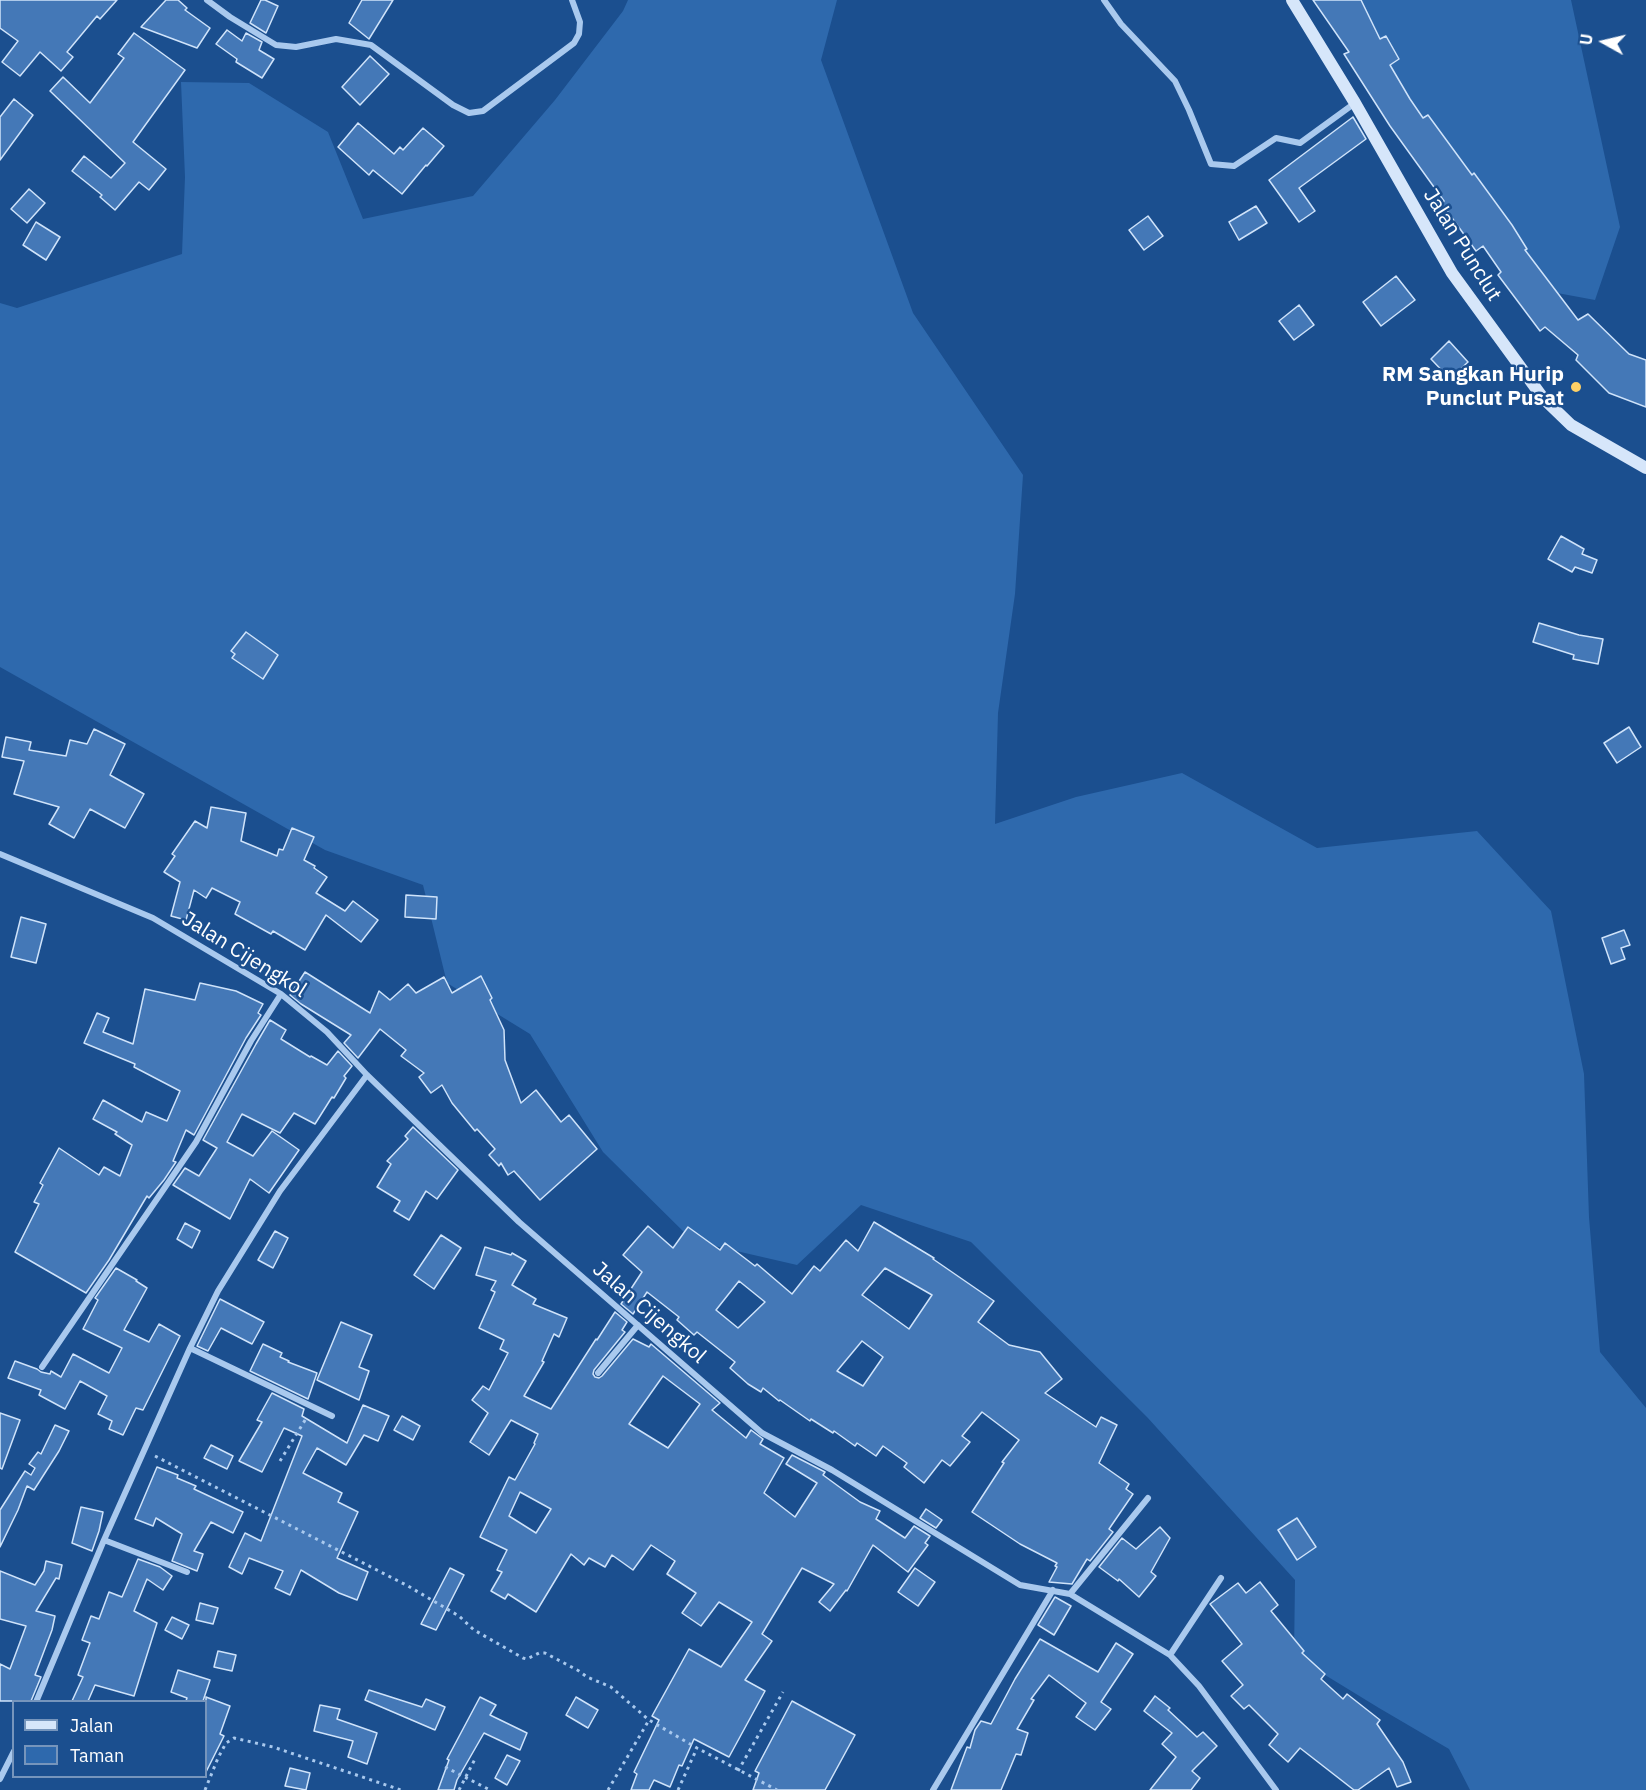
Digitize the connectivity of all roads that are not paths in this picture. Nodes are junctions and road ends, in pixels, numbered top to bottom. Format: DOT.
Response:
graph roads {
  1 [pos="207,0"];
  2 [pos="572,0"];
  3 [pos="1104,0"];
  4 [pos="1292,0"];
  5 [pos="1355,103"];
  6 [pos="1646,468"];
  7 [pos="0,854"];
  8 [pos="281,994"];
  9 [pos="367,1075"];
  10 [pos="638,1325"];
  11 [pos="190,1348"];
  12 [pos="42,1368"];
  13 [pos="598,1373"];
  14 [pos="333,1416"];
  15 [pos="1148,1498"];
  16 [pos="104,1540"];
  17 [pos="187,1572"];
  18 [pos="1221,1578"];
  19 [pos="1053,1590"];
  20 [pos="1070,1594"];
  21 [pos="1170,1655"];
  22 [pos="36,1700"];
  23 [pos="12,1755"];
  24 [pos="0,1779"];
  25 [pos="933,1790"];
  26 [pos="1276,1790"];
  1 -- 2 [label="street"];
  3 -- 5 [label="street"];
  4 -- 5 [label="main road, Jalan Punclut"];
  5 -- 6 [label="main road, Jalan Punclut"];
  7 -- 8 [label="street, Jalan Cijengkol"];
  8 -- 9 [label="street, Jalan Cijengkol"];
  8 -- 12 [label="street"];
  9 -- 10 [label="street, Jalan Cijengkol"];
  9 -- 11 [label="street"];
  10 -- 13 [label="street"];
  10 -- 19 [label="street, Jalan Cijengkol"];
  11 -- 14 [label="street"];
  11 -- 16 [label="street"];
  15 -- 20 [label="street"];
  16 -- 17 [label="street"];
  16 -- 22 [label="street"];
  18 -- 21 [label="street"];
  19 -- 20 [label="street, Jalan Cijengkol"];
  19 -- 25 [label="street"];
  20 -- 21 [label="street, Jalan Cijengkol"];
  21 -- 26 [label="street, Jalan Cijengkol"];
  23 -- 24 [label="street"];
}
